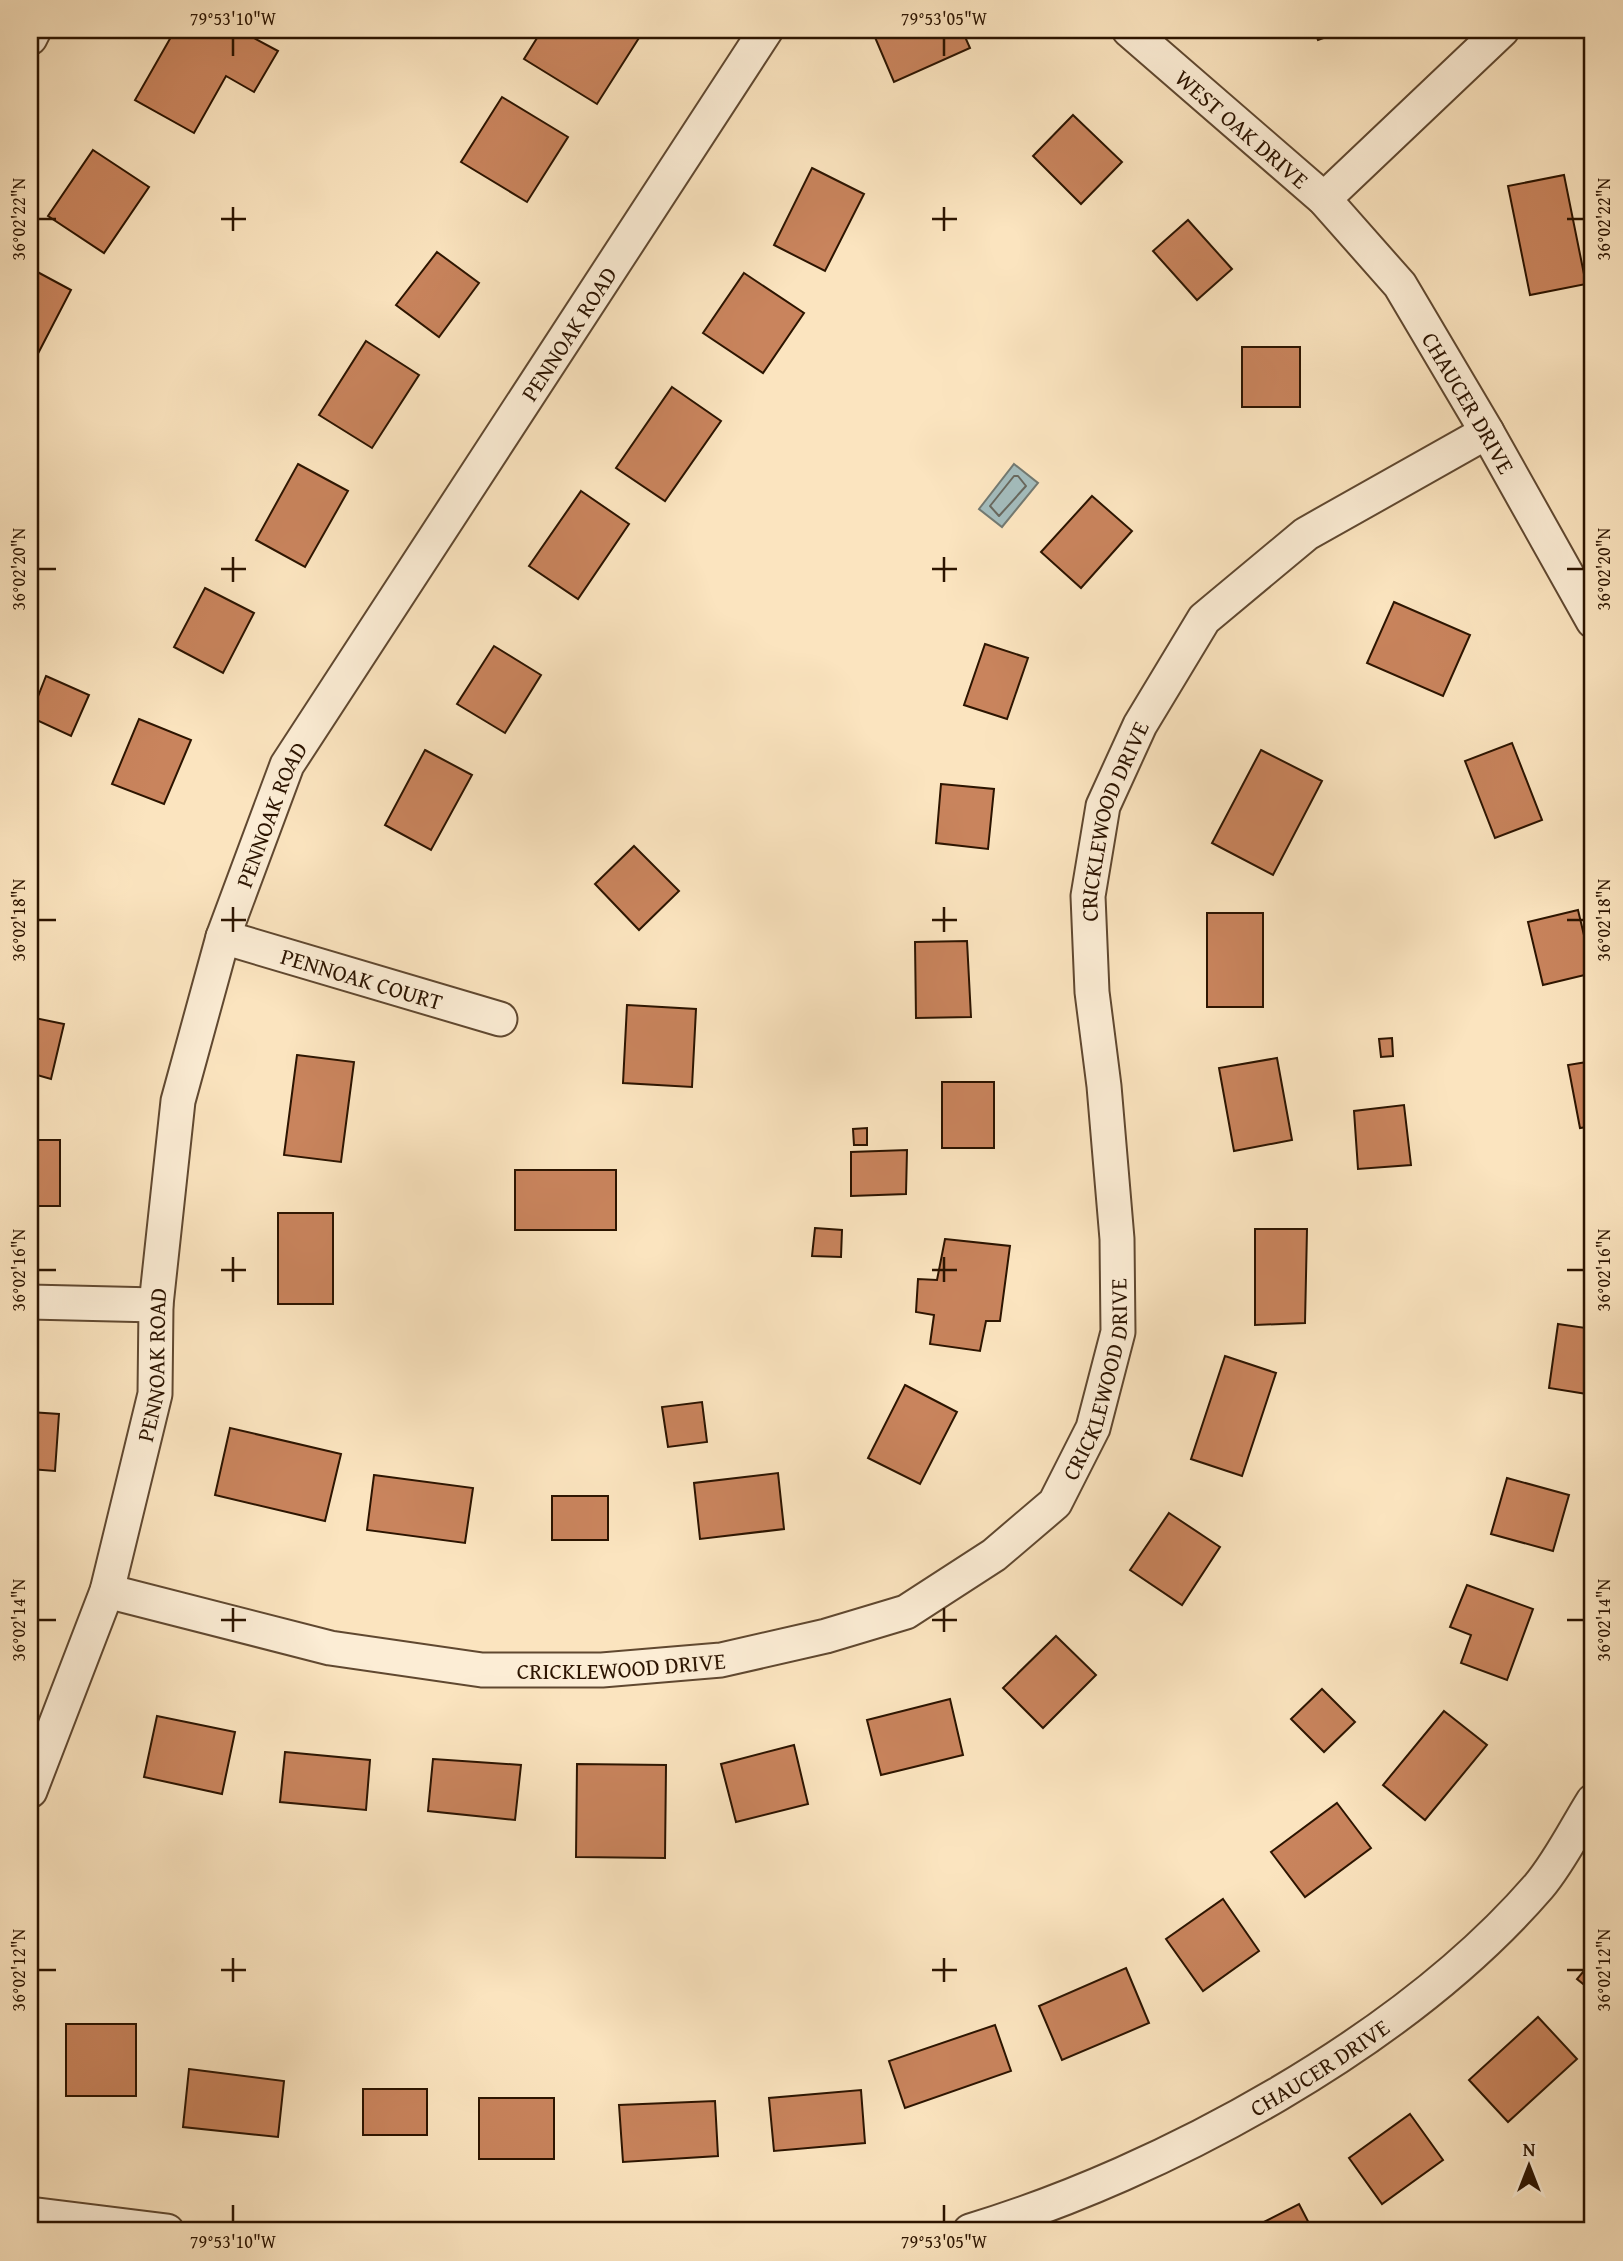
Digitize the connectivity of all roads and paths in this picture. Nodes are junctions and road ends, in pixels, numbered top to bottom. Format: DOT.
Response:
graph roads {
  1 [pos="34,30"];
  2 [pos="766,30"];
  3 [pos="1129,30"];
  4 [pos="1502,30"];
  5 [pos="30,38"];
  6 [pos="1324,199"];
  7 [pos="1487,432"];
  8 [pos="1593,621"];
  9 [pos="223,937"];
  10 [pos="500,1019"];
  11 [pos="30,1302"];
  12 [pos="156,1306"];
  13 [pos="107,1591"];
  14 [pos="30,1791"];
  15 [pos="1593,1801"];
  16 [pos="30,2214"];
  17 [pos="167,2231"];
  18 [pos="971,2231"];
  1 -- 5 [label="street"];
  2 -- 9 [label="street, PENNOAK ROAD"];
  3 -- 6 [label="street, WEST OAK DRIVE"];
  4 -- 6 [label="street"];
  6 -- 7 [label="street, CHAUCER DRIVE"];
  7 -- 8 [label="street, CHAUCER DRIVE"];
  7 -- 13 [label="street, CRICKLEWOOD DRIVE"];
  9 -- 10 [label="street, PENNOAK COURT"];
  9 -- 12 [label="street, PENNOAK ROAD"];
  11 -- 12 [label="street"];
  12 -- 13 [label="street, PENNOAK ROAD"];
  13 -- 14 [label="street, PENNOAK ROAD"];
  15 -- 18 [label="street, CHAUCER DRIVE"];
  16 -- 17 [label="street"];
}
